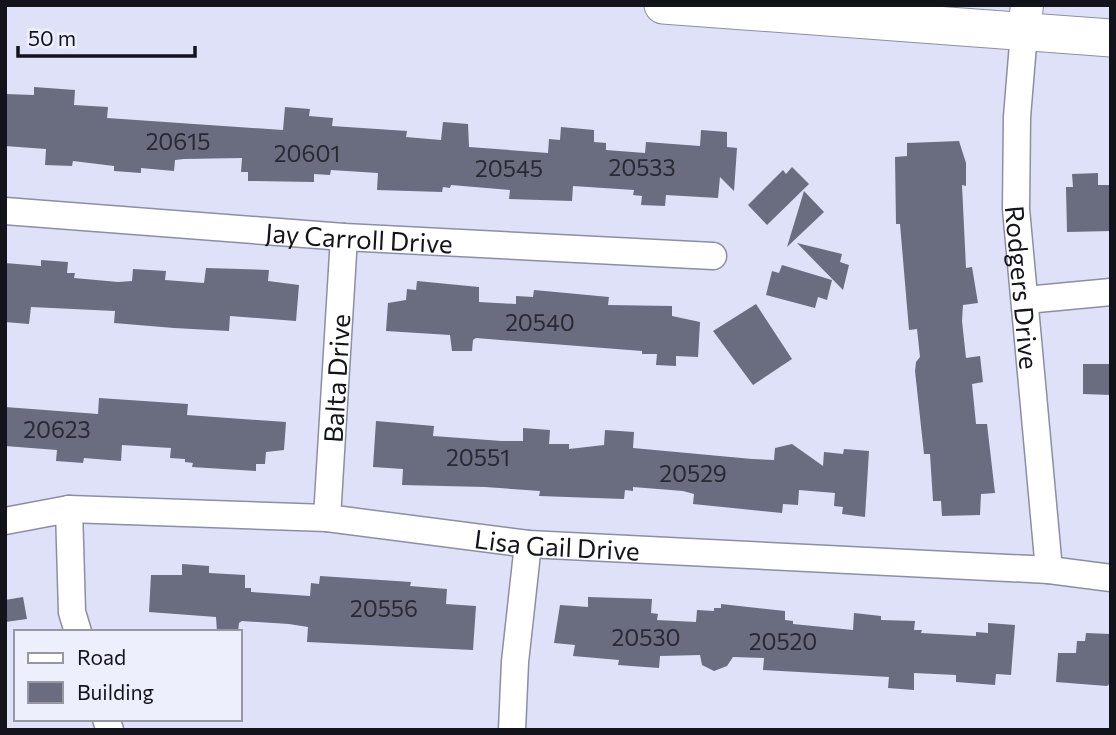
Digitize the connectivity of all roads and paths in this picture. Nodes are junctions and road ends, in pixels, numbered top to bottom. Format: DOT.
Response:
graph roads {
  1 [pos="663,5"];
  2 [pos="1026,19"];
  3 [pos="1111,38"];
  4 [pos="5,211"];
  5 [pos="344,237"];
  6 [pos="713,256"];
  7 [pos="1111,292"];
  8 [pos="1026,300"];
  9 [pos="69,509"];
  10 [pos="327,519"];
  11 [pos="5,521"];
  12 [pos="528,544"];
  13 [pos="1049,570"];
  14 [pos="1111,578"];
  15 [pos="77,630"];
  16 [pos="512,730"];
  1 -- 2 [label="main road"];
  2 -- 3 [label="main road"];
  2 -- 8 [label="street, Rodgers Drive"];
  4 -- 5 [label="street, Jay Carroll Drive"];
  5 -- 6 [label="street, Jay Carroll Drive"];
  5 -- 10 [label="street, Balta Drive"];
  7 -- 8 [label="street"];
  8 -- 13 [label="street, Rodgers Drive"];
  9 -- 10 [label="street, Lisa Gail Drive"];
  9 -- 11 [label="street, Lisa Gail Drive"];
  9 -- 15 [label="street"];
  10 -- 12 [label="street, Lisa Gail Drive"];
  12 -- 13 [label="street, Lisa Gail Drive"];
  12 -- 16 [label="street"];
  13 -- 14 [label="street, Lisa Gail Drive"];
}
